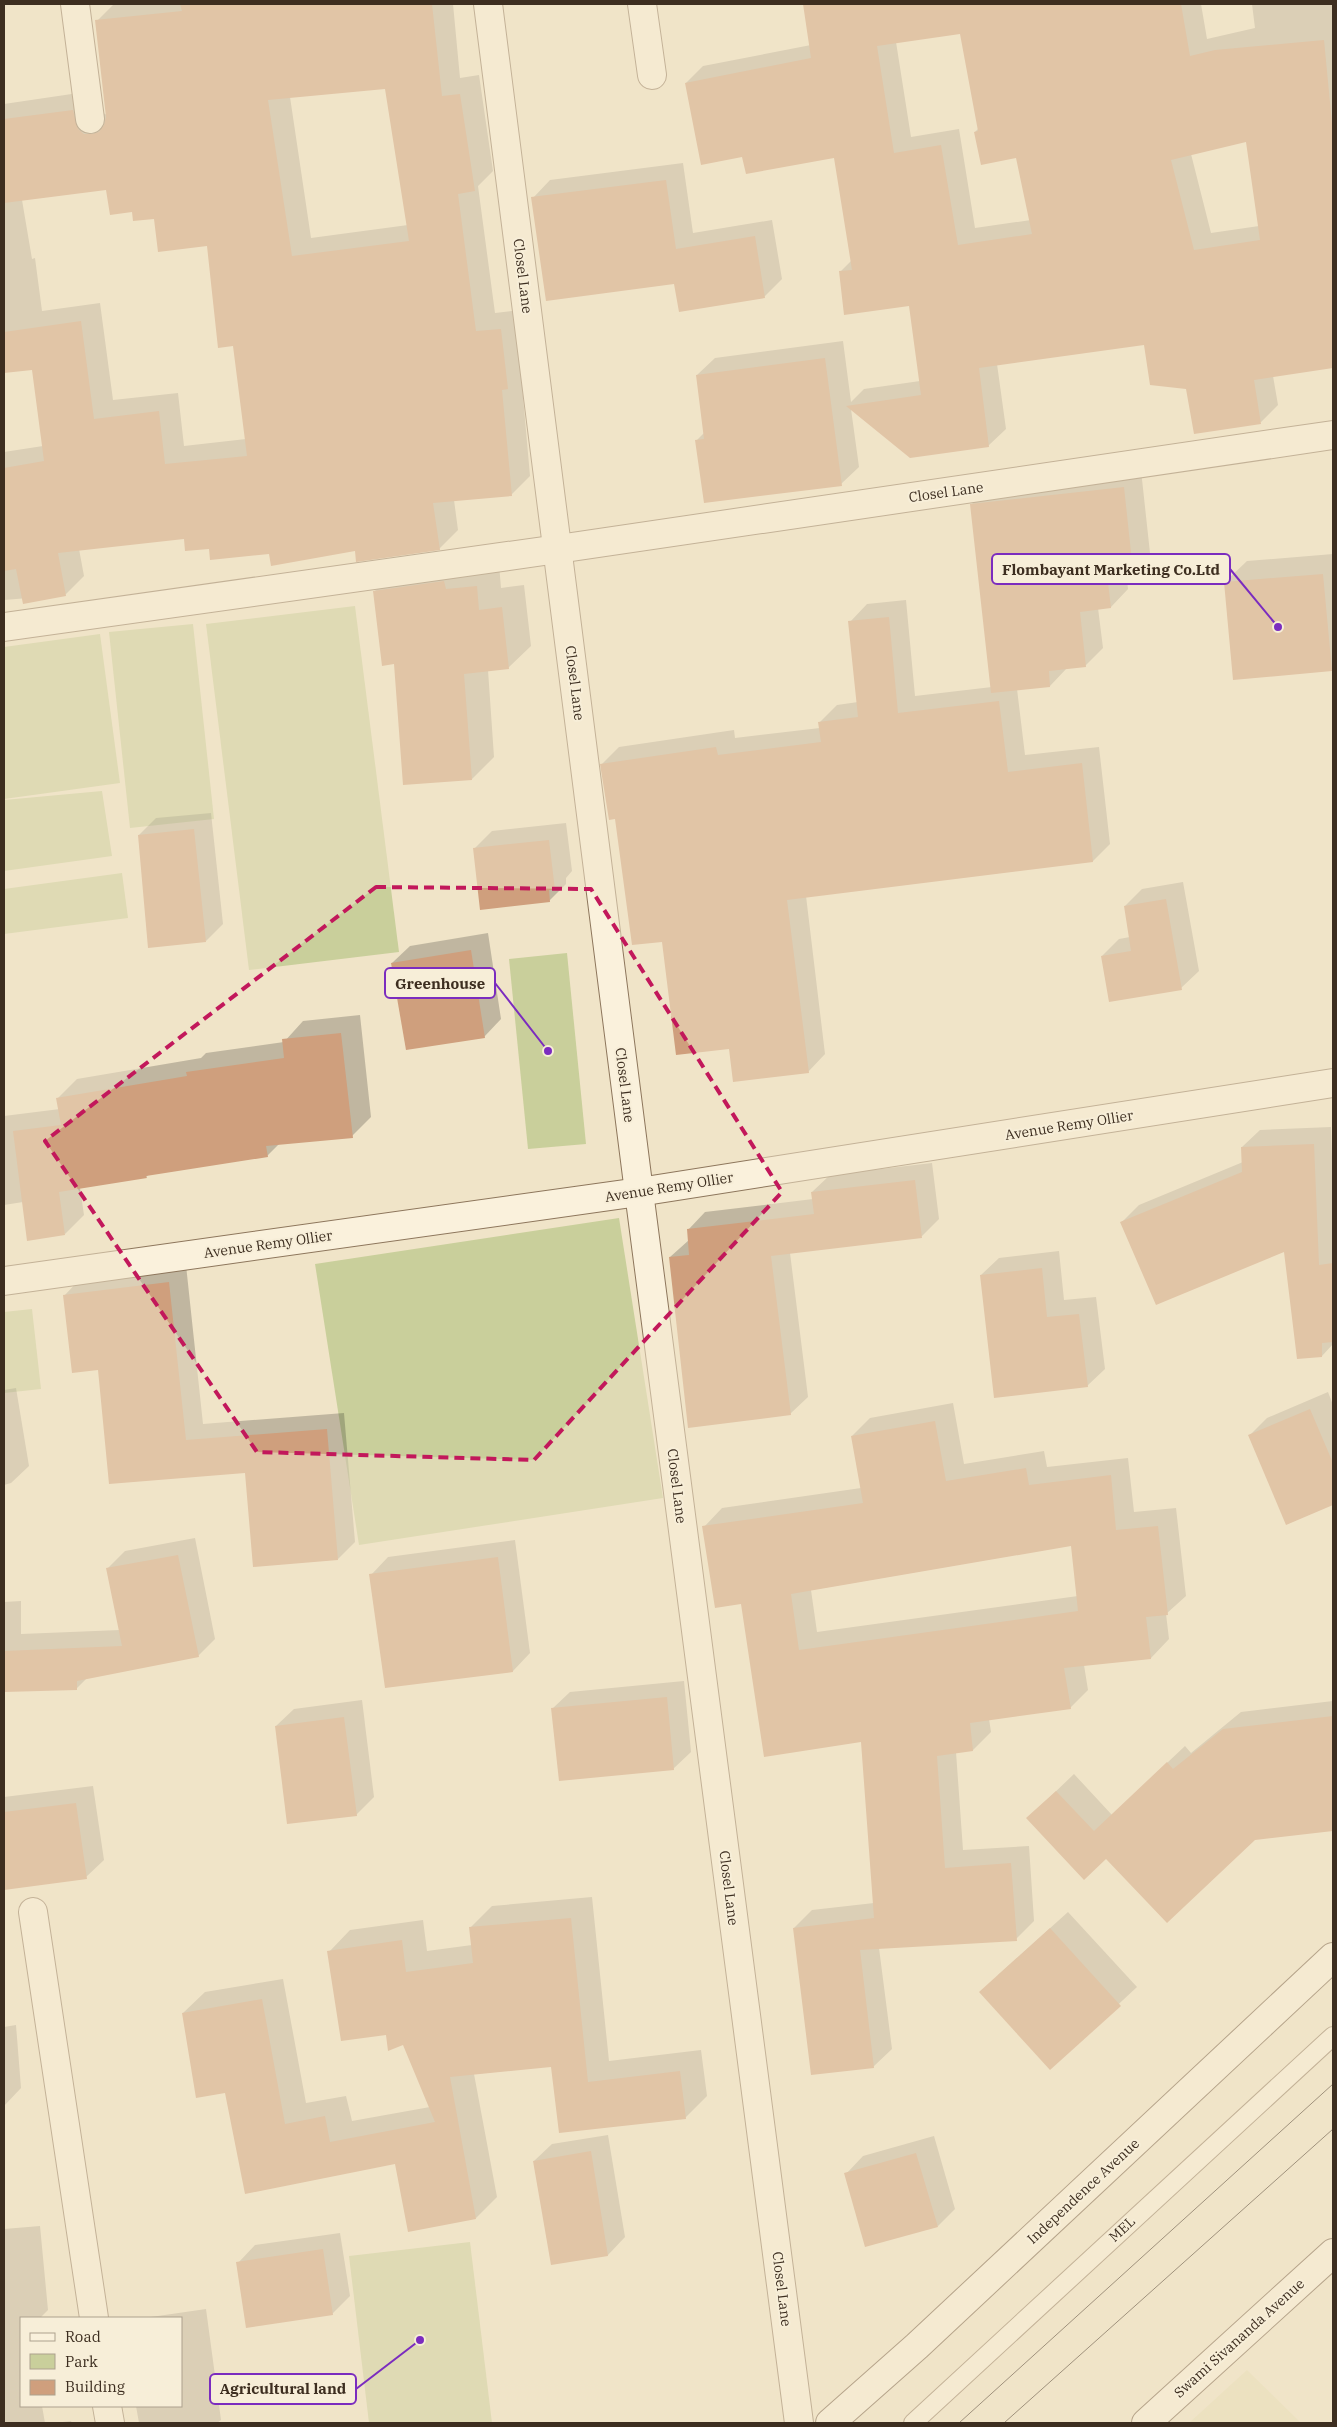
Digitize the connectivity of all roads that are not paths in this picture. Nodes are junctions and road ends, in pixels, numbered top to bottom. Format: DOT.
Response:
graph roads {
  1 [pos="76,4"];
  2 [pos="488,4"];
  3 [pos="642,4"];
  4 [pos="652,75"];
  5 [pos="90,119"];
  6 [pos="1333,435"];
  7 [pos="558,549"];
  8 [pos="4,627"];
  9 [pos="1333,1083"];
  10 [pos="639,1192"];
  11 [pos="4,1281"];
  12 [pos="33,1912"];
  13 [pos="1333,1957"];
  14 [pos="1333,2036"];
  15 [pos="1333,2253"];
  16 [pos="94,2317"];
  17 [pos="107,2407"];
  18 [pos="110,2423"];
  19 [pos="799,2423"];
  20 [pos="830,2423"];
  21 [pos="913,2423"];
  22 [pos="1146,2423"];
  1 -- 5 [label="street"];
  2 -- 7 [label="street, Closel Lane"];
  3 -- 4 [label="street"];
  6 -- 7 [label="street, Closel Lane"];
  7 -- 8 [label="street"];
  7 -- 10 [label="street, Closel Lane"];
  9 -- 10 [label="street, Avenue Remy Ollier"];
  10 -- 11 [label="street, Avenue Remy Ollier"];
  10 -- 19 [label="street, Closel Lane"];
  12 -- 16 [label="street"];
  13 -- 20 [label="street, Independence Avenue"];
  14 -- 21 [label="lane, MEL"];
  15 -- 22 [label="street, Swami Sivananda Avenue"];
  17 -- 18 [label="street"];
}
